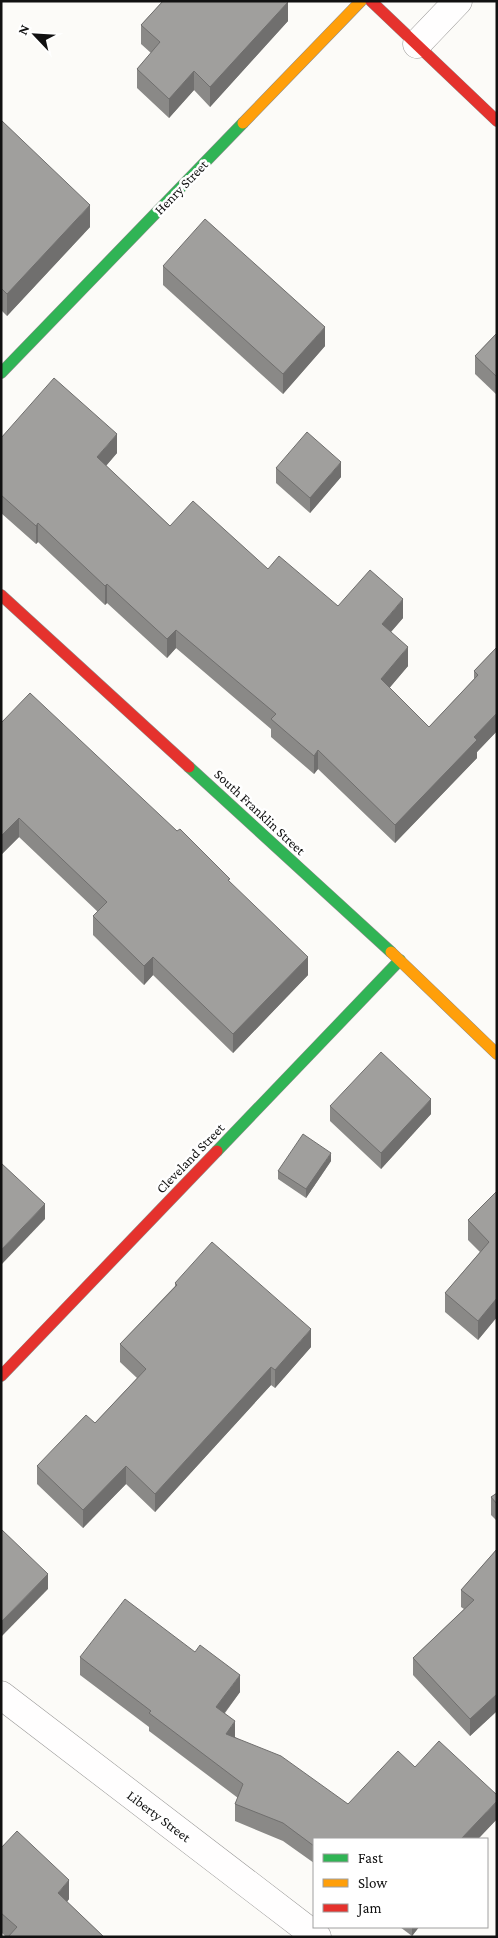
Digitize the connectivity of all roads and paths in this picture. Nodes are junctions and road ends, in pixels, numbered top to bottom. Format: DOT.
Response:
graph roads {
  1 [pos="361,1"];
  2 [pos="371,1"];
  3 [pos="458,1"];
  4 [pos="417,44"];
  5 [pos="497,121"];
  6 [pos="1,373"];
  7 [pos="1,594"];
  8 [pos="400,960"];
  9 [pos="497,1054"];
  10 [pos="1,1376"];
  11 [pos="1,1695"];
  12 [pos="317,1937"];
  1 -- 6 [label="street, Henry Street"];
  2 -- 4 [label="street"];
  3 -- 4 [label="street"];
  4 -- 5 [label="street"];
  7 -- 8 [label="street, South Franklin Street"];
  8 -- 9 [label="street, South Franklin Street"];
  8 -- 10 [label="street, Cleveland Street"];
  11 -- 12 [label="street, Liberty Street"];
}
